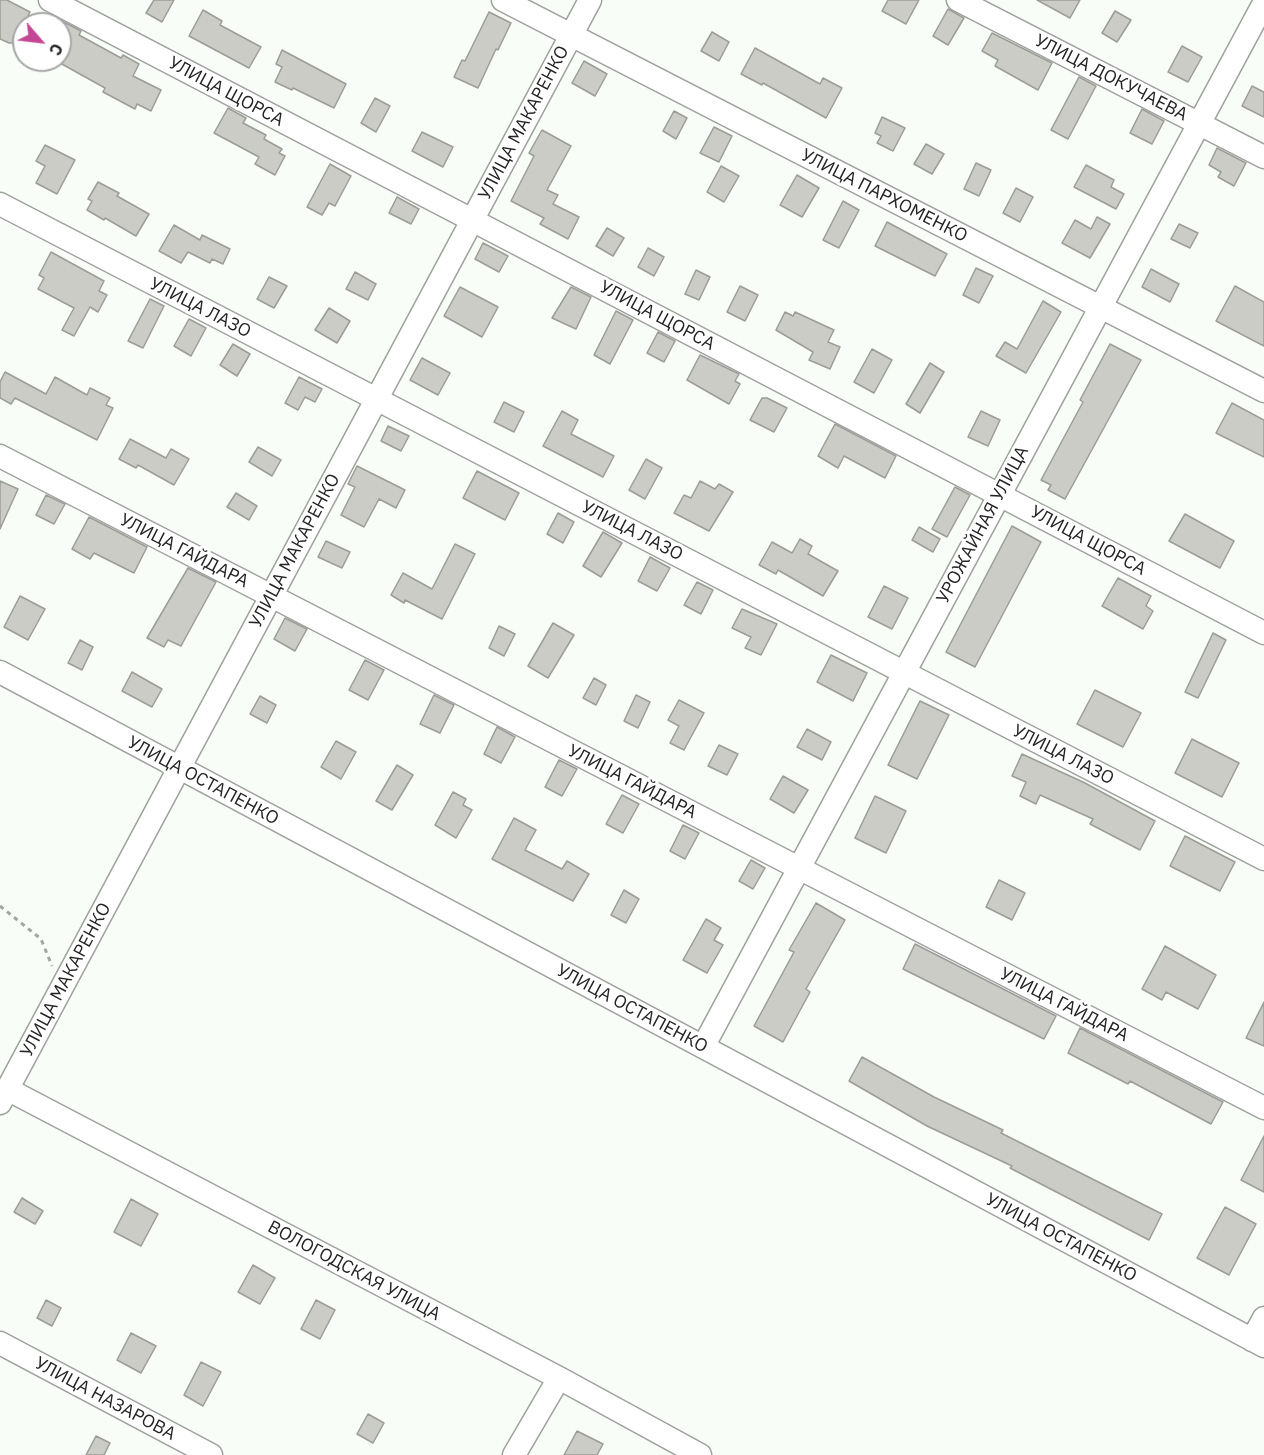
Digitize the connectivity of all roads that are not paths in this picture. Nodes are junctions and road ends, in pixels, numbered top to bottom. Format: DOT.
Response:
graph roads {
  1 [pos="50,0"];
  2 [pos="503,0"];
  3 [pos="590,0"];
  4 [pos="958,0"];
  5 [pos="1264,3"];
  6 [pos="571,35"];
  7 [pos="1199,123"];
  8 [pos="1264,157"];
  9 [pos="0,204"];
  10 [pos="472,220"];
  11 [pos="1101,307"];
  12 [pos="1264,391"];
  13 [pos="377,399"];
  14 [pos="0,456"];
  15 [pos="999,495"];
  16 [pos="271,596"];
  17 [pos="1264,633"];
  18 [pos="0,672"];
  19 [pos="904,672"];
  20 [pos="179,768"];
  21 [pos="1264,859"];
  22 [pos="799,868"];
  23 [pos="703,1047"];
  24 [pos="4,1096"];
  25 [pos="1264,1108"];
  26 [pos="1264,1318"];
  27 [pos="0,1343"];
  28 [pos="1258,1343"];
  29 [pos="559,1378"];
  30 [pos="210,1455"];
  31 [pos="514,1455"];
  32 [pos="700,1455"];
  1 -- 10 [label="street, УЛИЦА ЩОРСА"];
  2 -- 6 [label="street, УЛИЦА ПАРХОМЕНКО"];
  3 -- 6 [label="street, УЛИЦА МАКАРЕНКО"];
  4 -- 7 [label="street, УЛИЦА ДОКУЧАЕВА"];
  5 -- 7 [label="street, УРОЖАЙНАЯ УЛИЦА"];
  6 -- 10 [label="street, УЛИЦА МАКАРЕНКО"];
  6 -- 11 [label="street, УЛИЦА ПАРХОМЕНКО"];
  7 -- 8 [label="street, УЛИЦА ДОКУЧАЕВА"];
  7 -- 11 [label="street, УРОЖАЙНАЯ УЛИЦА"];
  9 -- 13 [label="street, УЛИЦА ЛАЗО"];
  10 -- 13 [label="street, УЛИЦА МАКАРЕНКО"];
  10 -- 15 [label="street, УЛИЦА ЩОРСА"];
  11 -- 12 [label="street, УЛИЦА ПАРХОМЕНКО"];
  11 -- 15 [label="street, УРОЖАЙНАЯ УЛИЦА"];
  13 -- 16 [label="street, УЛИЦА МАКАРЕНКО"];
  13 -- 19 [label="street, УЛИЦА ЛАЗО"];
  14 -- 16 [label="street, УЛИЦА ГАЙДАРА"];
  15 -- 17 [label="street, УЛИЦА ЩОРСА"];
  15 -- 19 [label="street, УРОЖАЙНАЯ УЛИЦА"];
  16 -- 20 [label="street, УЛИЦА МАКАРЕНКО"];
  16 -- 22 [label="street, УЛИЦА ГАЙДАРА"];
  18 -- 20 [label="street, УЛИЦА ОСТАПЕНКО"];
  19 -- 21 [label="street, УЛИЦА ЛАЗО"];
  19 -- 22 [label="street, УРОЖАЙНАЯ УЛИЦА"];
  20 -- 23 [label="street, УЛИЦА ОСТАПЕНКО"];
  20 -- 24 [label="street, УЛИЦА МАКАРЕНКО"];
  22 -- 23 [label="street, УРОЖАЙНАЯ УЛИЦА"];
  22 -- 25 [label="street, УЛИЦА ГАЙДАРА"];
  23 -- 28 [label="street, УЛИЦА ОСТАПЕНКО"];
  24 -- 29 [label="street, ВОЛОГОДСКАЯ УЛИЦА"];
  26 -- 28 [label="street"];
  27 -- 30 [label="street, УЛИЦА НАЗАРОВА"];
  29 -- 31 [label="street"];
  29 -- 32 [label="street, ВОЛОГОДСКАЯ УЛИЦА"];
}
